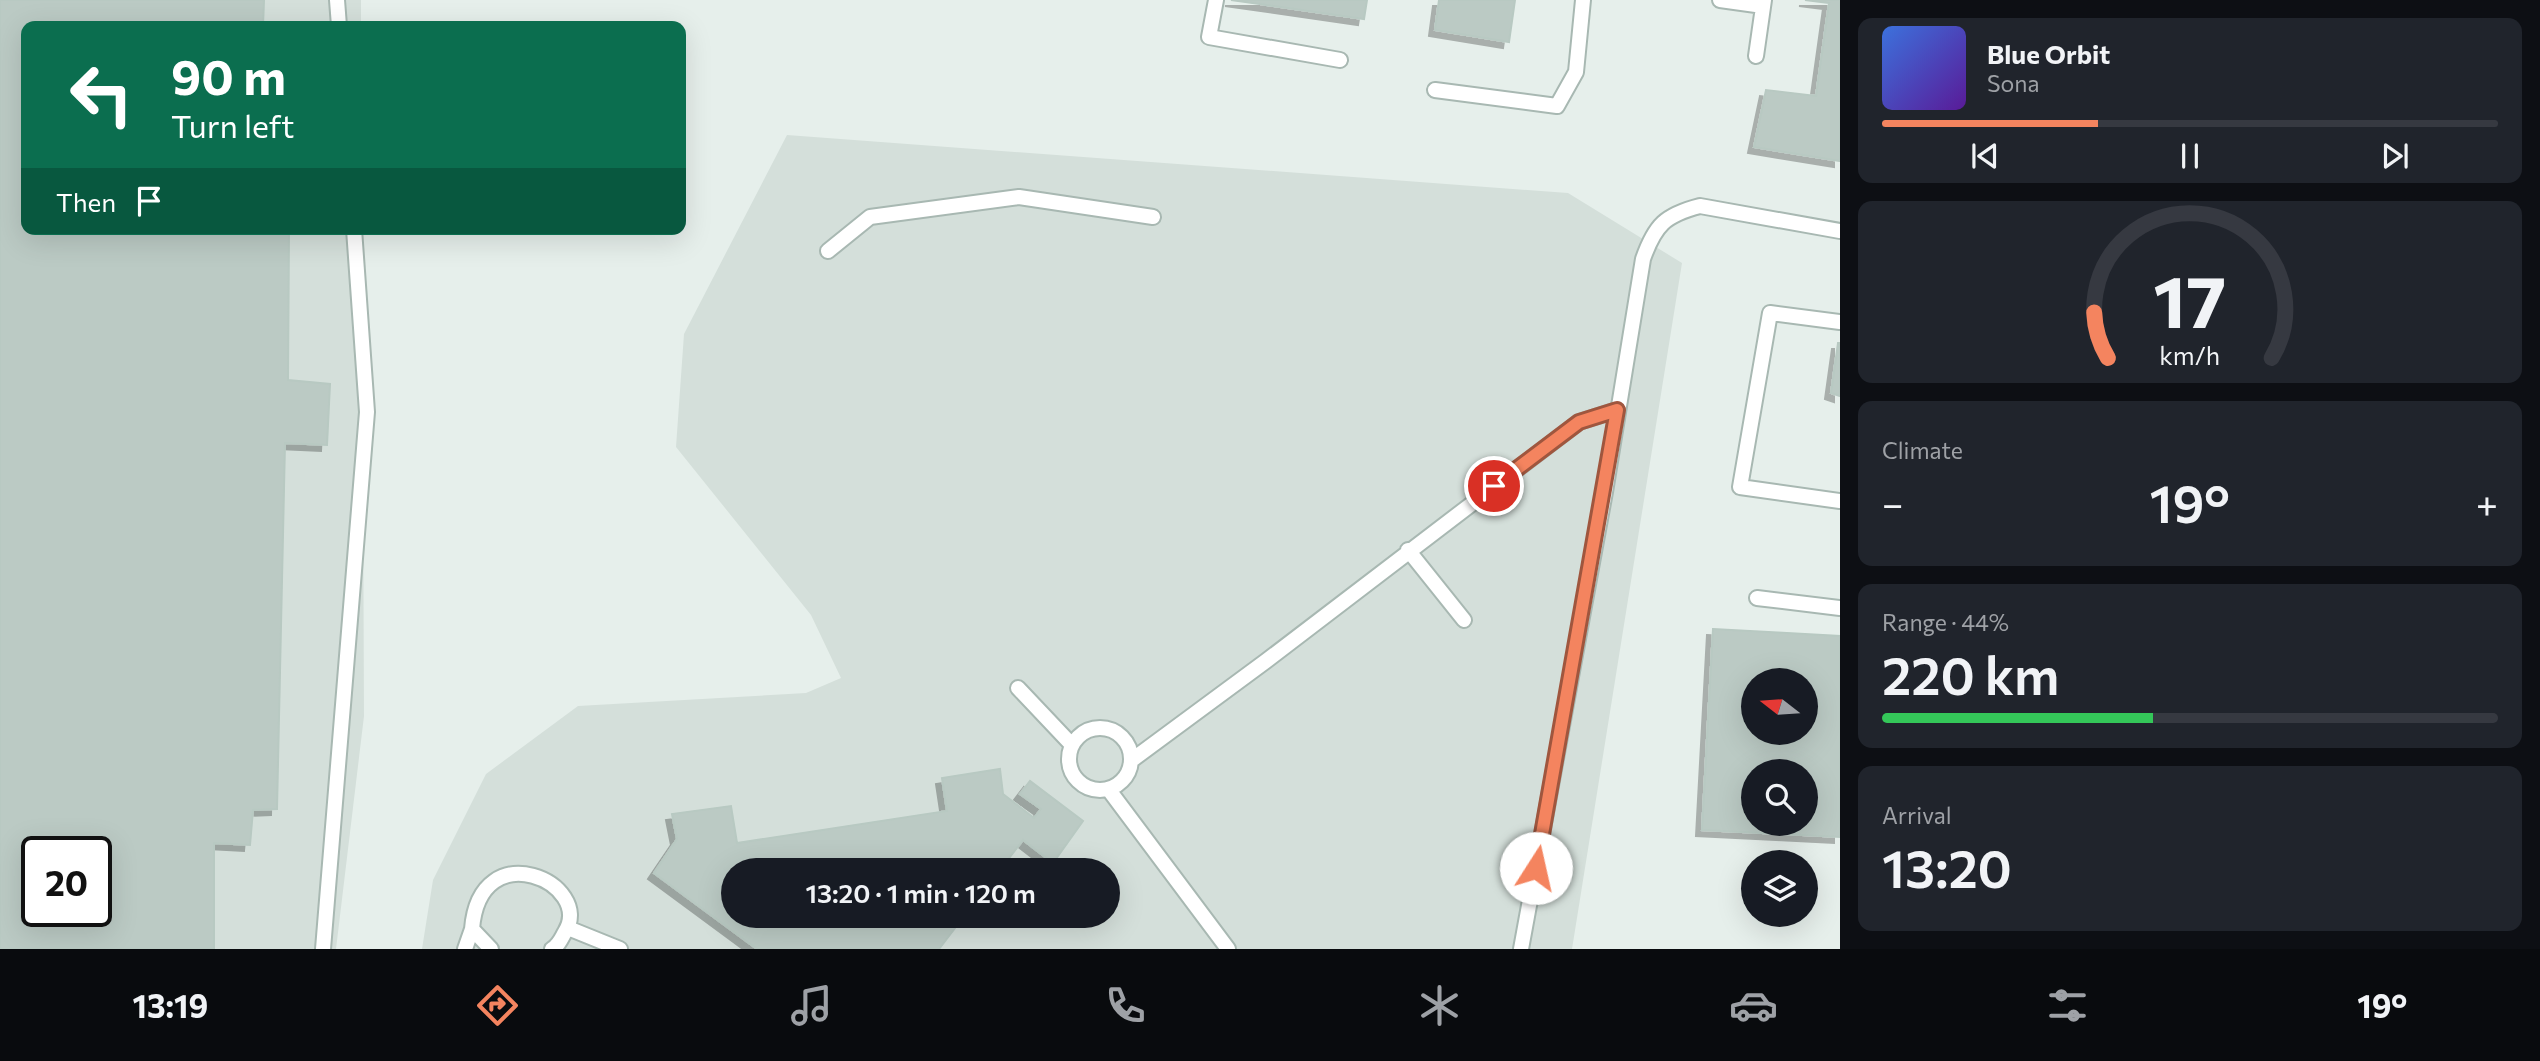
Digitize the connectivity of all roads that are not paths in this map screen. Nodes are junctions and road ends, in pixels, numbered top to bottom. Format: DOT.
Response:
graph roads {
  1 [pos="337,0"];
  2 [pos="1216,0"];
  3 [pos="1583,0"];
  4 [pos="1720,0"];
  5 [pos="1764,3"];
  6 [pos="339,21"];
  7 [pos="1756,56"];
  8 [pos="1340,60"];
  9 [pos="1435,90"];
  10 [pos="1153,217"];
  11 [pos="1840,231"];
  12 [pos="354,235"];
  13 [pos="828,251"];
  14 [pos="1840,322"];
  15 [pos="1617,410"];
  16 [pos="1840,501"];
  17 [pos="1408,550"];
  18 [pos="1757,598"];
  19 [pos="1840,608"];
  20 [pos="1464,620"];
  21 [pos="1018,688"];
  22 [pos="1071,744"];
  23 [pos="1132,760"];
  24 [pos="1109,790"];
  25 [pos="568,928"];
  26 [pos="472,929"];
  27 [pos="323,949"];
  28 [pos="465,949"];
  29 [pos="491,949"];
  30 [pos="552,949"];
  31 [pos="621,949"];
  32 [pos="1228,949"];
  33 [pos="1521,949"];
  1 -- 6 [label="lane"];
  2 -- 8 [label="lane"];
  3 -- 9 [label="lane"];
  4 -- 5 [label="lane"];
  5 -- 7 [label="lane"];
  10 -- 13 [label="lane"];
  11 -- 15 [label="lane"];
  12 -- 27 [label="lane"];
  14 -- 16 [label="lane"];
  15 -- 17 [label="lane"];
  15 -- 33 [label="lane"];
  17 -- 20 [label="lane"];
  17 -- 23 [label="lane"];
  18 -- 19 [label="lane"];
  21 -- 22 [label="lane"];
  22 -- 23 [label="lane"];
  22 -- 24 [label="lane"];
  23 -- 24 [label="lane"];
  24 -- 32 [label="lane"];
  25 -- 26 [label="lane"];
  25 -- 30 [label="lane"];
  25 -- 31 [label="lane"];
  26 -- 28 [label="lane"];
  26 -- 29 [label="lane"];
}
